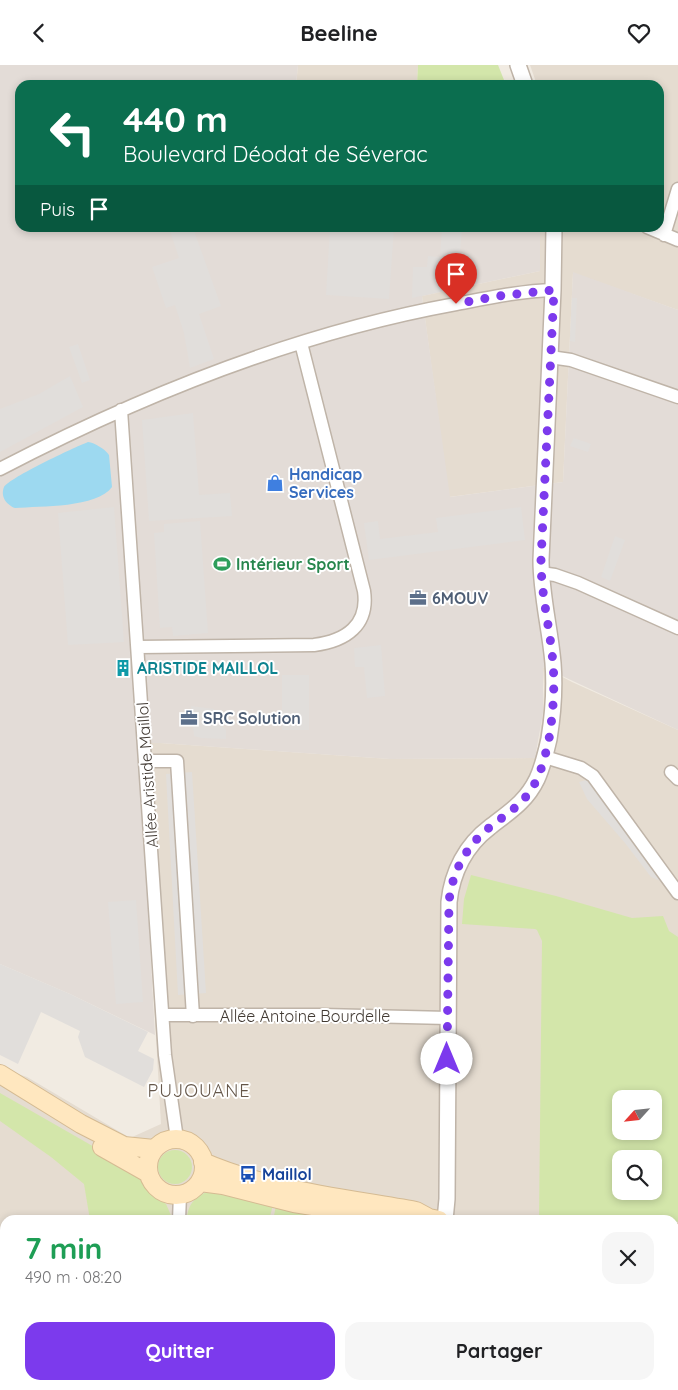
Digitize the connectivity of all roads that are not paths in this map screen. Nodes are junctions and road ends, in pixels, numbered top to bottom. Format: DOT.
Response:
graph roads {
  1 [pos="518,65"];
  2 [pos="523,80"];
  3 [pos="678,189"];
  4 [pos="554,232"];
  5 [pos="657,232"];
  6 [pos="664,235"];
  7 [pos="678,240"];
  8 [pos="554,290"];
  9 [pos="301,343"];
  10 [pos="550,357"];
  11 [pos="678,397"];
  12 [pos="121,410"];
  13 [pos="0,469"];
  14 [pos="541,573"];
  15 [pos="678,628"];
  16 [pos="138,647"];
  17 [pos="545,757"];
  18 [pos="146,761"];
  19 [pos="678,893"];
  20 [pos="163,1015"];
  21 [pos="193,1015"];
  22 [pos="448,1017"];
  23 [pos="0,1074"];
  24 [pos="0,1087"];
  25 [pos="177,1139"];
  26 [pos="154,1149"];
  27 [pos="204,1162"];
  28 [pos="148,1173"];
  29 [pos="200,1182"];
  30 [pos="180,1195"];
  31 [pos="179,1215"];
  32 [pos="368,1215"];
  33 [pos="425,1215"];
  34 [pos="437,1215"];
  1 -- 2 [label="street"];
  3 -- 6 [label="street"];
  4 -- 8 [label="street"];
  5 -- 6 [label="street"];
  6 -- 7 [label="street"];
  8 -- 9 [label="street"];
  8 -- 10 [label="street"];
  9 -- 12 [label="street"];
  9 -- 16 [label="street"];
  10 -- 11 [label="street"];
  10 -- 14 [label="street"];
  12 -- 13 [label="street"];
  12 -- 16 [label="street, Allée Aristide Maillol"];
  14 -- 15 [label="street"];
  14 -- 17 [label="street"];
  16 -- 18 [label="street, Allée Aristide Maillol"];
  17 -- 19 [label="street"];
  17 -- 22 [label="street"];
  18 -- 20 [label="street, Allée Aristide Maillol"];
  18 -- 21 [label="street"];
  20 -- 21 [label="street, Allée Antoine Bourdelle"];
  20 -- 25 [label="street, Allée Aristide Maillol"];
  21 -- 22 [label="street, Allée Antoine Bourdelle"];
  22 -- 34 [label="street"];
  23 -- 26 [label="main road"];
  24 -- 28 [label="main road"];
  25 -- 26 [label="main road"];
  25 -- 27 [label="main road"];
  26 -- 28 [label="main road"];
  27 -- 29 [label="main road"];
  27 -- 33 [label="main road"];
  28 -- 30 [label="main road"];
  29 -- 30 [label="main road"];
  29 -- 32 [label="main road"];
  30 -- 31 [label="street"];
}
